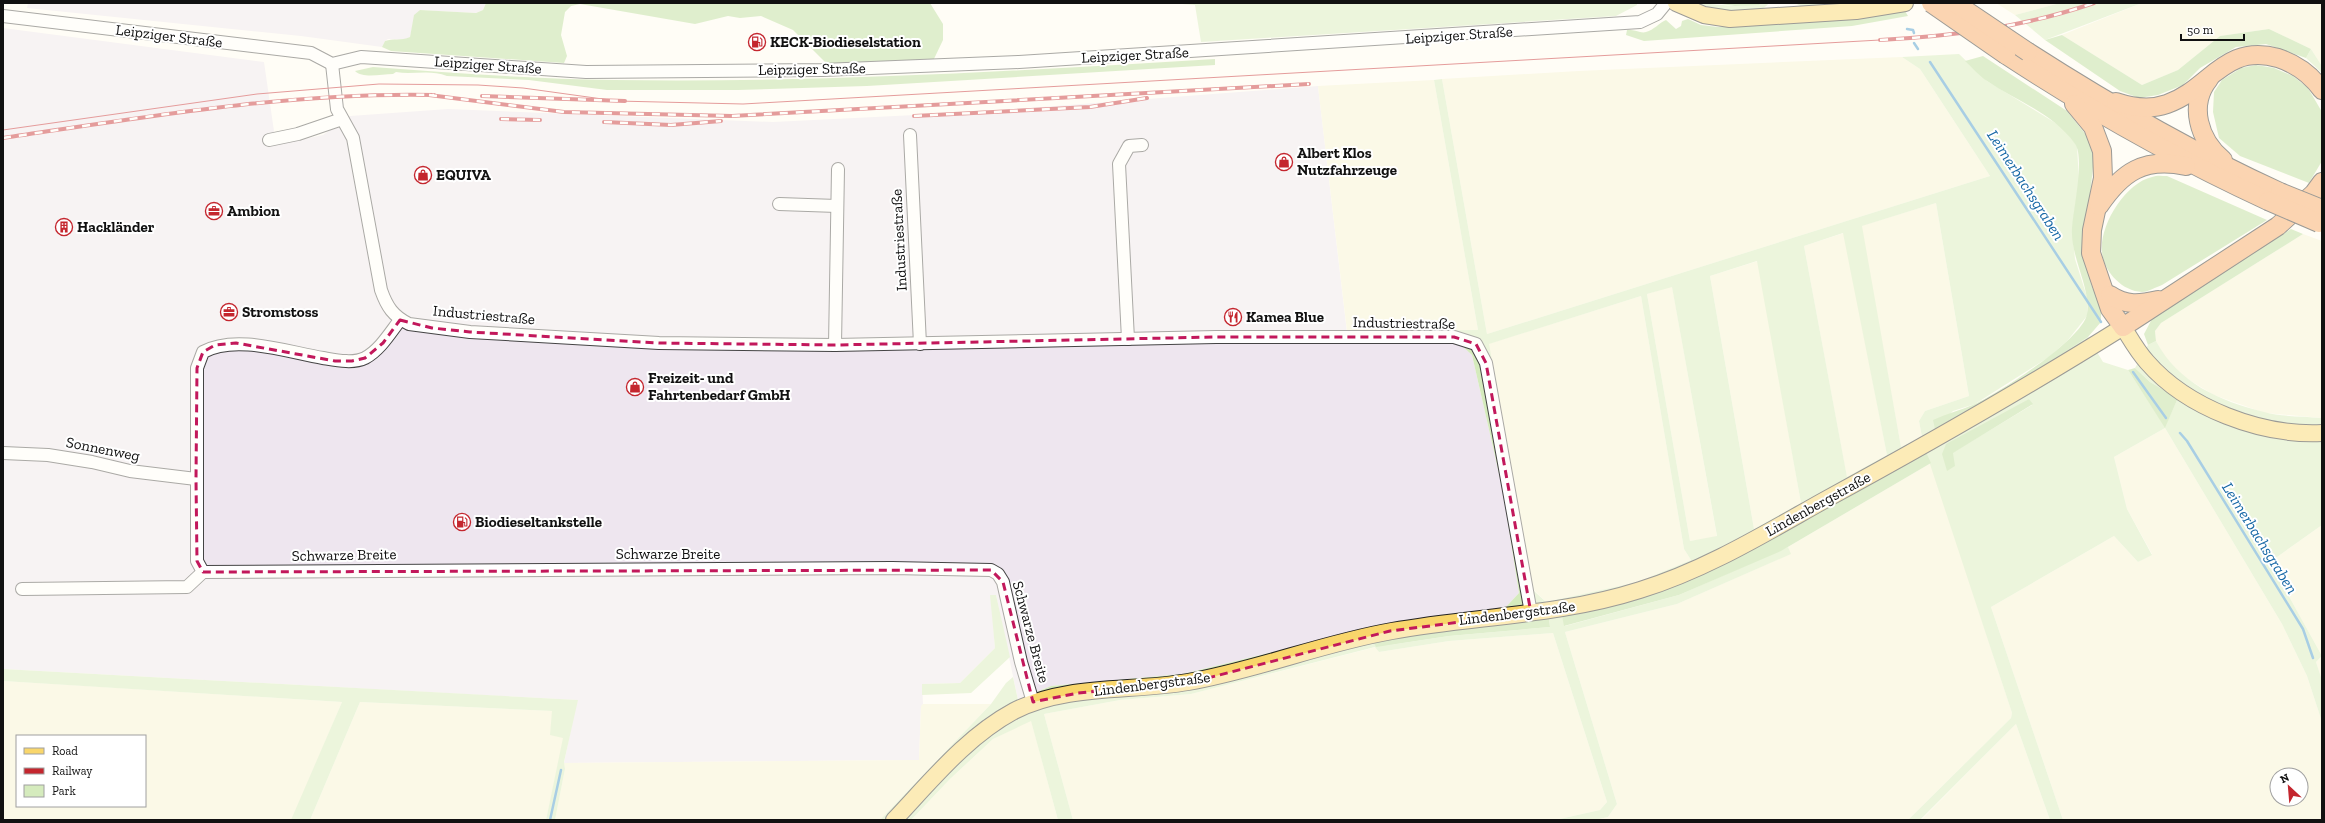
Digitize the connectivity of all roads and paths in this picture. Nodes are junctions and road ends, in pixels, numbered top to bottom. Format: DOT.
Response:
graph roads {
  1 [pos="1662,3"];
  2 [pos="1666,3"];
  3 [pos="1676,3"];
  4 [pos="1905,3"];
  5 [pos="1931,3"];
  6 [pos="1956,3"];
  7 [pos="3,16"];
  8 [pos="1626,24"];
  9 [pos="332,64"];
  10 [pos="2216,71"];
  11 [pos="2322,90"];
  12 [pos="2066,94"];
  13 [pos="2092,94"];
  14 [pos="342,119"];
  15 [pos="910,135"];
  16 [pos="269,140"];
  17 [pos="1142,145"];
  18 [pos="2199,169"];
  19 [pos="838,170"];
  20 [pos="2240,174"];
  21 [pos="2322,182"];
  22 [pos="2274,196"];
  23 [pos="778,204"];
  24 [pos="837,206"];
  25 [pos="2097,210"];
  26 [pos="2321,219"];
  27 [pos="2097,275"];
  28 [pos="2110,295"];
  29 [pos="2169,297"];
  30 [pos="400,320"];
  31 [pos="2122,327"];
  32 [pos="1128,339"];
  33 [pos="920,344"];
  34 [pos="835,345"];
  35 [pos="2322,433"];
  36 [pos="3,454"];
  37 [pos="196,479"];
  38 [pos="203,572"];
  39 [pos="22,589"];
  40 [pos="1530,613"];
  41 [pos="1033,702"];
  42 [pos="894,820"];
  1 -- 8 [label="street, Leipziger Straße"];
  2 -- 8 [label="street, Leipziger Straße"];
  3 -- 4 [label="main road"];
  5 -- 12 [label="highway, bridge"];
  6 -- 13 [label="highway, bridge"];
  7 -- 9 [label="street, Leipziger Straße"];
  8 -- 9 [label="street, Leipziger Straße"];
  9 -- 14 [label="street"];
  10 -- 11 [label="highway"];
  10 -- 13 [label="highway"];
  10 -- 20 [label="highway"];
  12 -- 18 [label="highway"];
  12 -- 25 [label="highway"];
  13 -- 20 [label="highway"];
  14 -- 16 [label="street"];
  14 -- 30 [label="street"];
  15 -- 33 [label="street, Industriestraße"];
  17 -- 32 [label="street"];
  18 -- 22 [label="highway"];
  18 -- 25 [label="highway"];
  19 -- 24 [label="street"];
  20 -- 22 [label="highway"];
  21 -- 29 [label="highway"];
  22 -- 26 [label="highway, bridge"];
  23 -- 24 [label="street"];
  24 -- 34 [label="street"];
  25 -- 27 [label="highway"];
  27 -- 28 [label="highway"];
  27 -- 31 [label="highway"];
  28 -- 29 [label="highway"];
  28 -- 31 [label="highway"];
  29 -- 31 [label="highway"];
  30 -- 34 [label="street, Industriestraße"];
  30 -- 37 [label="street"];
  31 -- 35 [label="main road"];
  31 -- 40 [label="main road, Lindenbergstraße"];
  32 -- 33 [label="street, Industriestraße"];
  32 -- 40 [label="street, Industriestraße"];
  33 -- 34 [label="street, Industriestraße"];
  36 -- 37 [label="street, Sonnenweg"];
  37 -- 38 [label="street"];
  38 -- 39 [label="street"];
  38 -- 41 [label="street, Schwarze Breite"];
  40 -- 41 [label="main road, Lindenbergstraße"];
  41 -- 42 [label="main road, Lindenbergstraße"];
}
